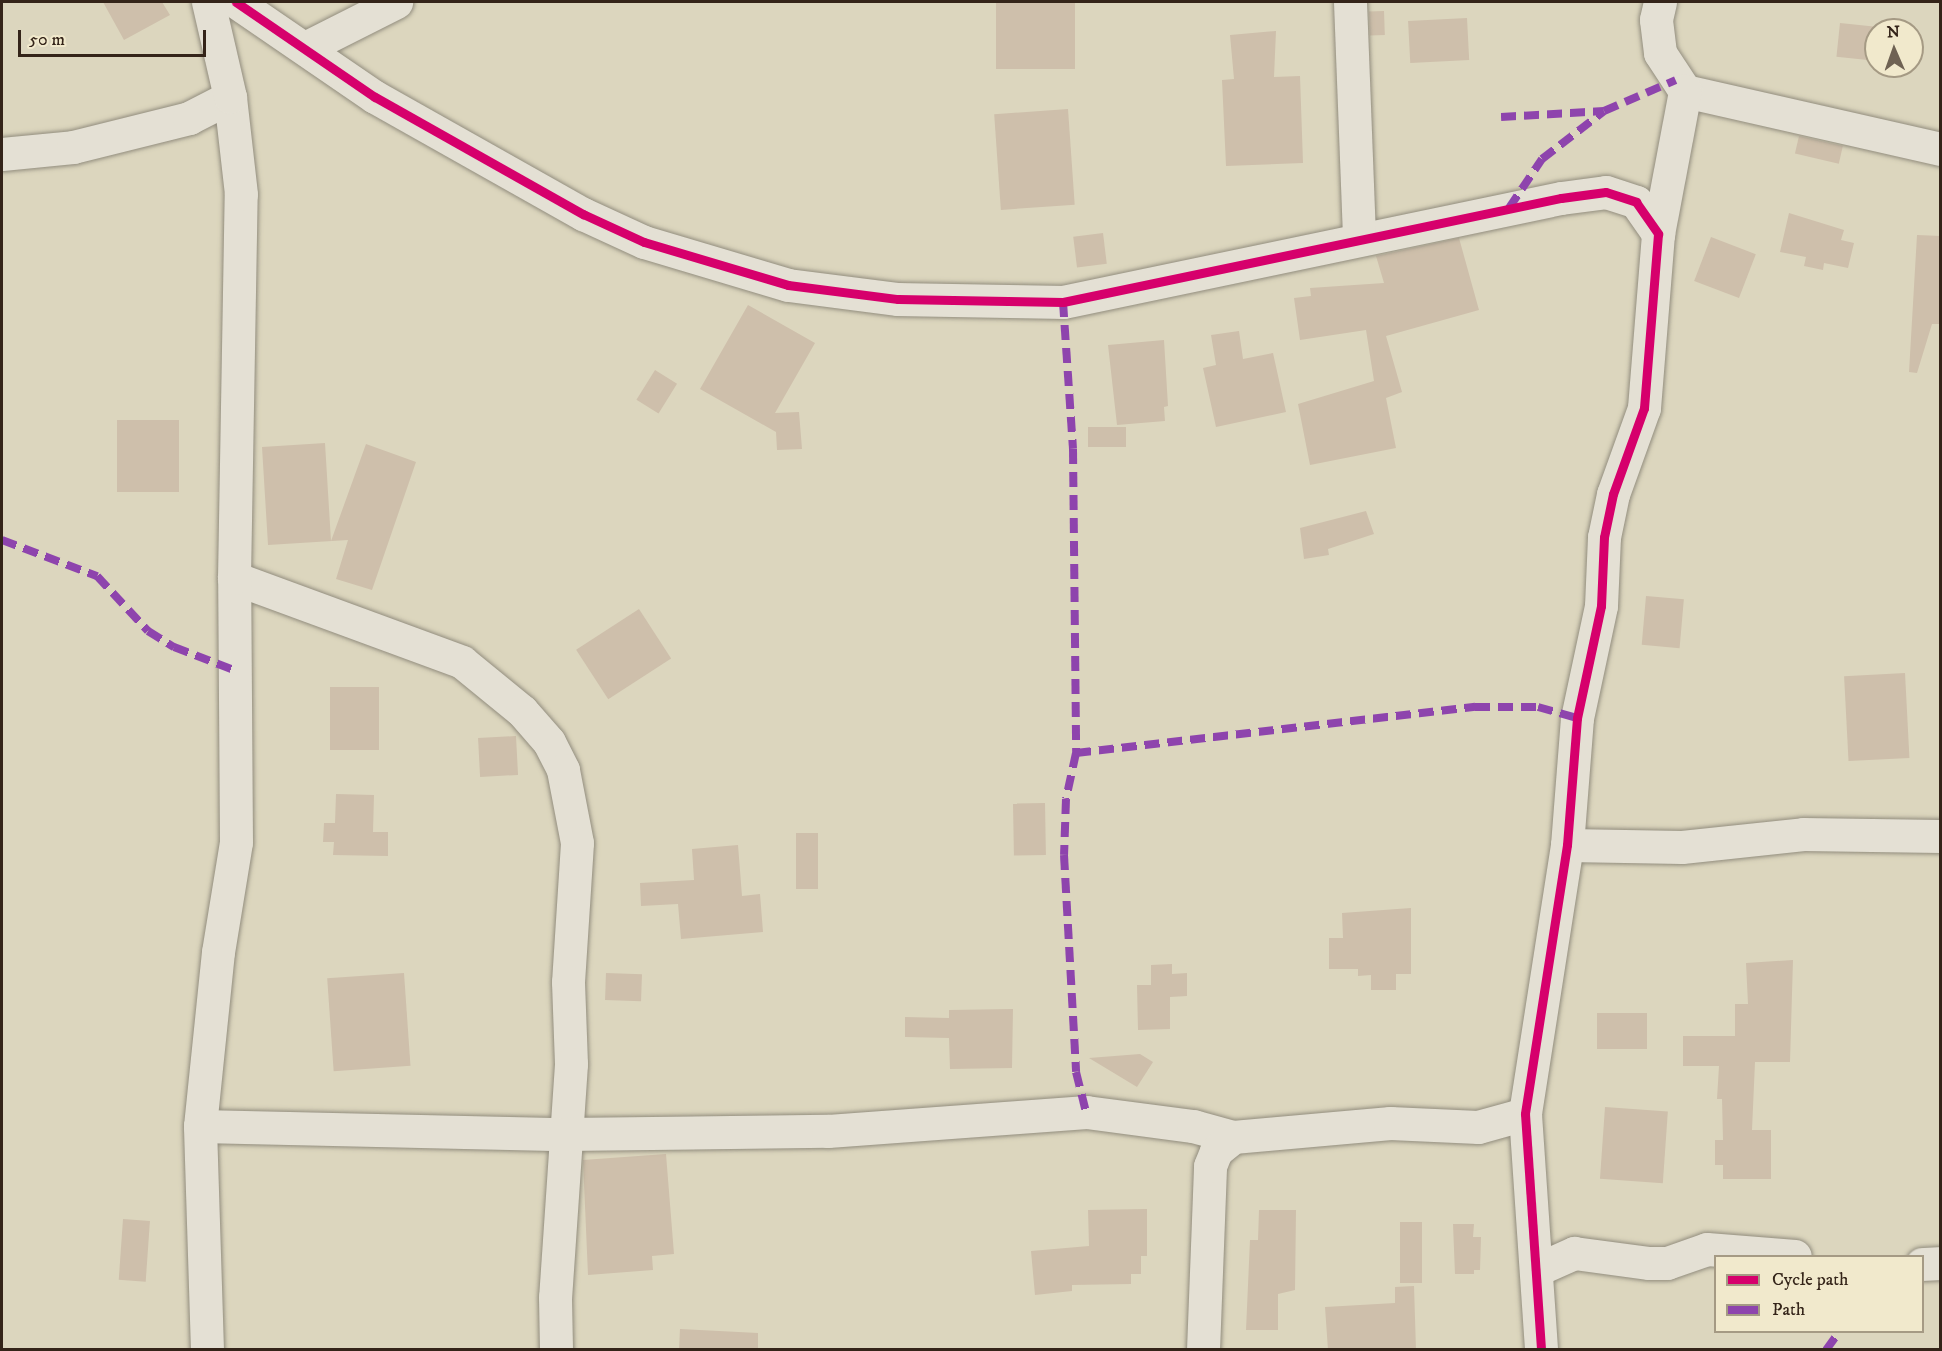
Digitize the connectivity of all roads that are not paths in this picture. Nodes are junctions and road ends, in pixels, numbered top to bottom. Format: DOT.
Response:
graph roads {
  1 [pos="208,2"];
  2 [pos="236,2"];
  3 [pos="396,2"];
  4 [pos="1350,2"];
  5 [pos="1660,2"];
  6 [pos="307,47"];
  7 [pos="1685,91"];
  8 [pos="230,97"];
  9 [pos="1941,149"];
  10 [pos="2,154"];
  11 [pos="1658,234"];
  12 [pos="1359,238"];
  13 [pos="234,578"];
  14 [pos="1941,836"];
  15 [pos="1567,845"];
  16 [pos="1525,1114"];
  17 [pos="200,1126"];
  18 [pos="564,1134"];
  19 [pos="1233,1137"];
  20 [pos="1534,1215"];
  21 [pos="1574,1253"];
  22 [pos="1773,1255"];
  23 [pos="1941,1263"];
  24 [pos="1924,1264"];
  25 [pos="1536,1270"];
  26 [pos="207,1350"];
  27 [pos="556,1350"];
  28 [pos="1203,1350"];
  29 [pos="1542,1350"];
  1 -- 8 [label="street"];
  2 -- 6 [label="street"];
  3 -- 6 [label="street"];
  4 -- 12 [label="street"];
  5 -- 7 [label="street"];
  6 -- 12 [label="street"];
  7 -- 9 [label="street"];
  7 -- 11 [label="street"];
  8 -- 10 [label="street"];
  8 -- 13 [label="street"];
  11 -- 12 [label="street"];
  11 -- 15 [label="street"];
  13 -- 17 [label="street"];
  13 -- 18 [label="street"];
  14 -- 15 [label="street"];
  15 -- 16 [label="street"];
  16 -- 19 [label="street"];
  16 -- 20 [label="street"];
  17 -- 18 [label="street"];
  17 -- 26 [label="street"];
  18 -- 19 [label="street"];
  18 -- 27 [label="street"];
  19 -- 28 [label="street"];
  20 -- 21 [label="street"];
  20 -- 25 [label="street"];
  21 -- 22 [label="street"];
  21 -- 25 [label="street"];
  23 -- 24 [label="street"];
  25 -- 29 [label="street"];
}
